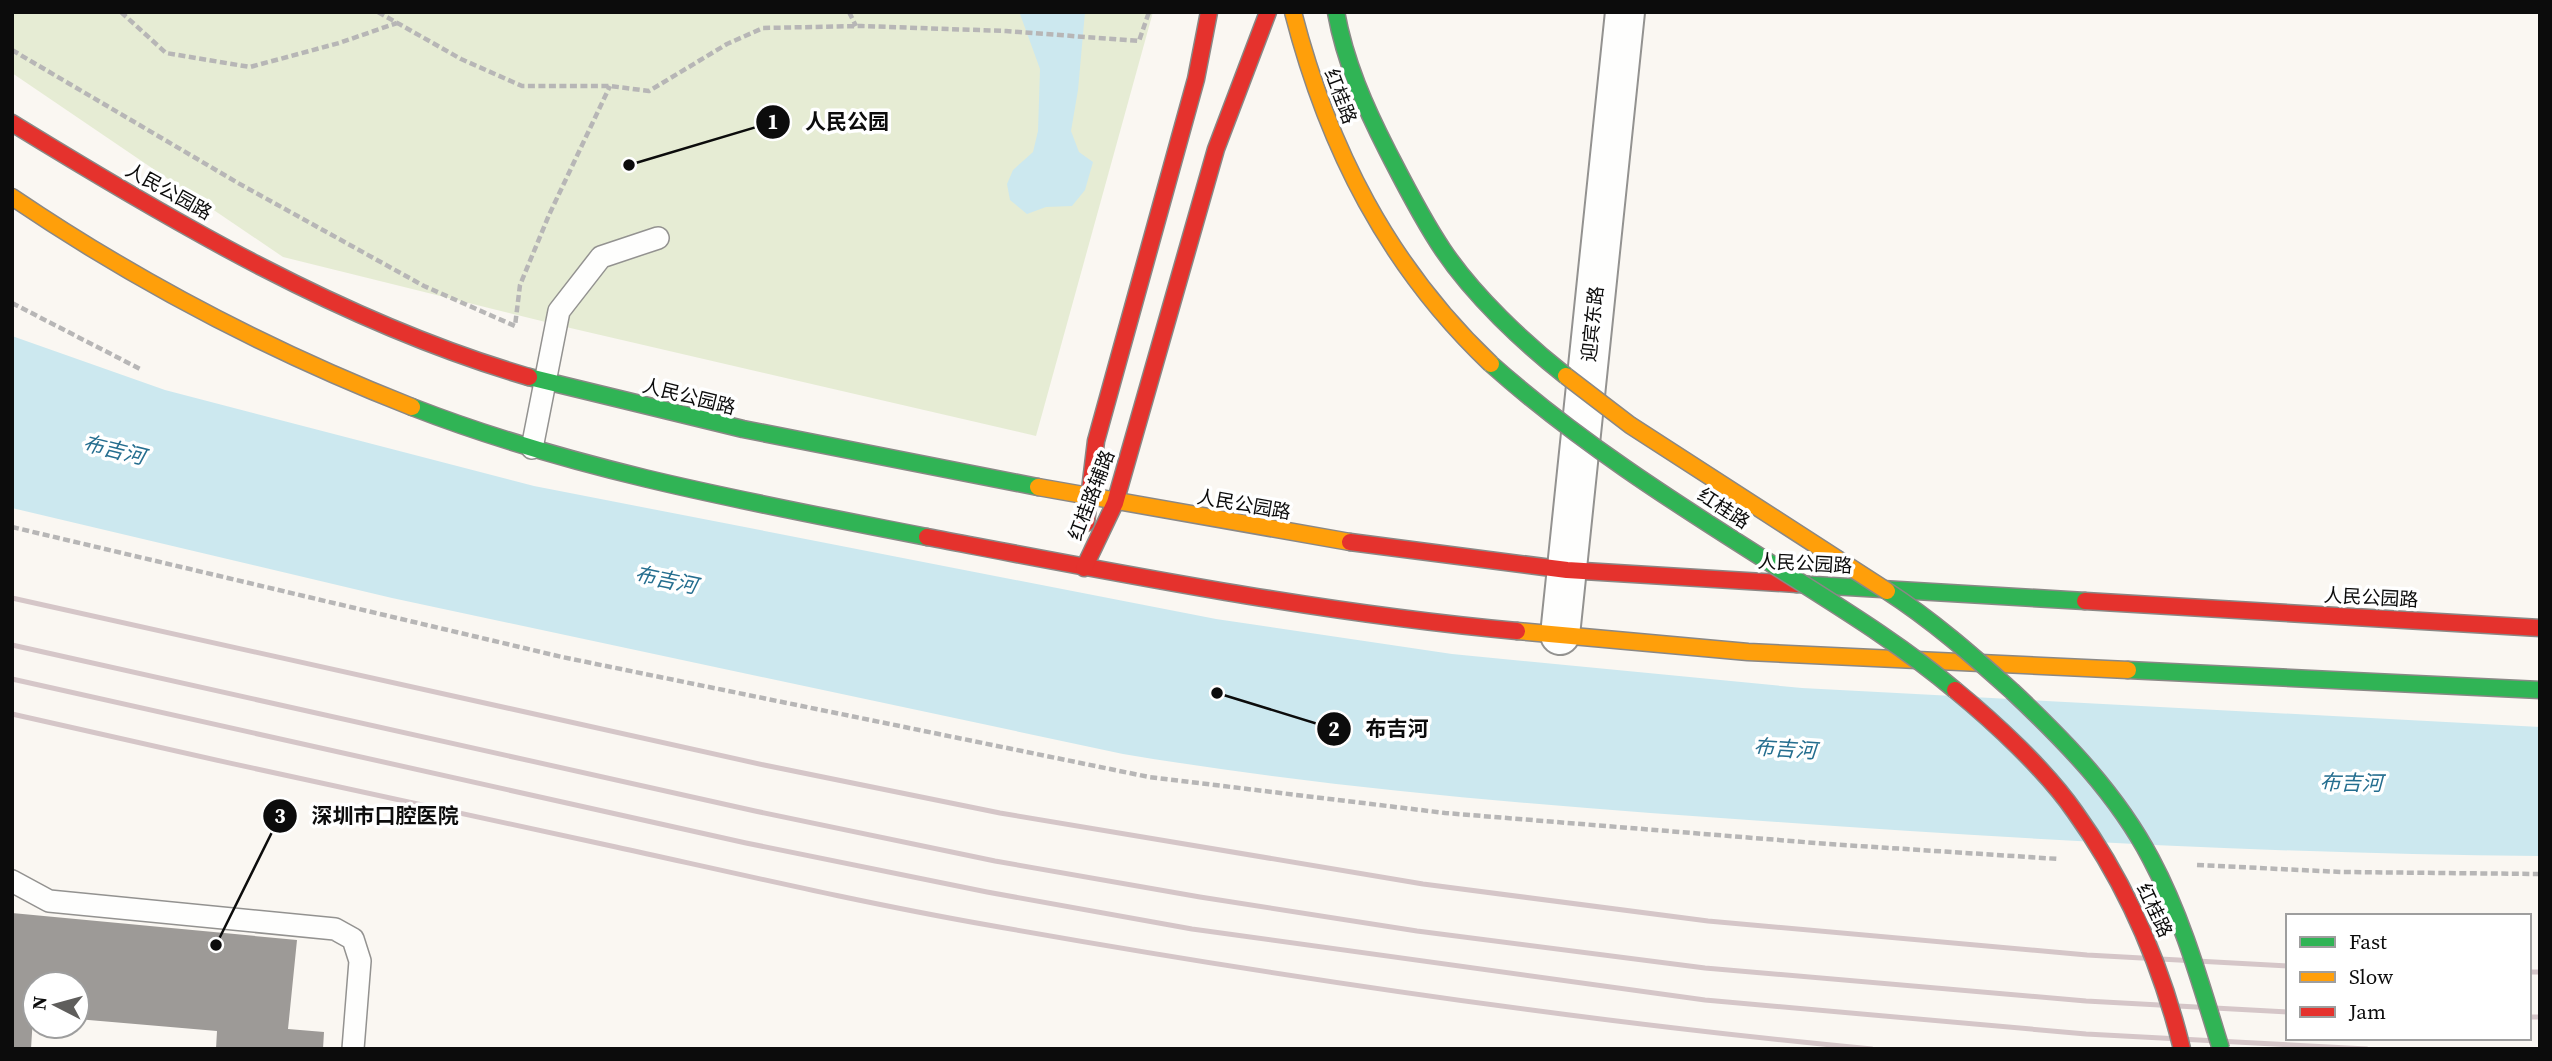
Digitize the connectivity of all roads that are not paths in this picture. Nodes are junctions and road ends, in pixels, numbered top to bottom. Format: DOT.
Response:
graph roads {
  1 [pos="1209,12"];
  2 [pos="1268,12"];
  3 [pos="1293,12"];
  4 [pos="1336,12"];
  5 [pos="1625,12"];
  6 [pos="12,124"];
  7 [pos="12,197"];
  8 [pos="658,238"];
  9 [pos="546,383"];
  10 [pos="532,448"];
  11 [pos="1088,497"];
  12 [pos="1115,503"];
  13 [pos="1084,568"];
  14 [pos="1567,570"];
  15 [pos="2540,628"];
  16 [pos="1560,635"];
  17 [pos="2540,690"];
  18 [pos="12,881"];
  19 [pos="353,1049"];
  20 [pos="2182,1049"];
  21 [pos="2221,1049"];
  1 -- 11 [label="main road, 红桂路辅路"];
  2 -- 12 [label="main road, 红桂路辅路"];
  3 -- 20 [label="main road, 红桂路, bridge"];
  4 -- 21 [label="main road, 红桂路, bridge"];
  5 -- 14 [label="street, 迎宾东路"];
  6 -- 9 [label="main road, 人民公园路"];
  7 -- 10 [label="main road"];
  8 -- 9 [label="lane"];
  9 -- 10 [label="lane"];
  9 -- 11 [label="main road, 人民公园路"];
  10 -- 13 [label="main road"];
  11 -- 12 [label="main road, 人民公园路"];
  11 -- 13 [label="main road, 红桂路辅路"];
  12 -- 13 [label="main road, 红桂路辅路"];
  12 -- 14 [label="main road, 人民公园路"];
  13 -- 16 [label="main road"];
  14 -- 15 [label="main road, 人民公园路"];
  14 -- 16 [label="street, 迎宾东路"];
  16 -- 17 [label="main road"];
  18 -- 19 [label="lane"];
}
